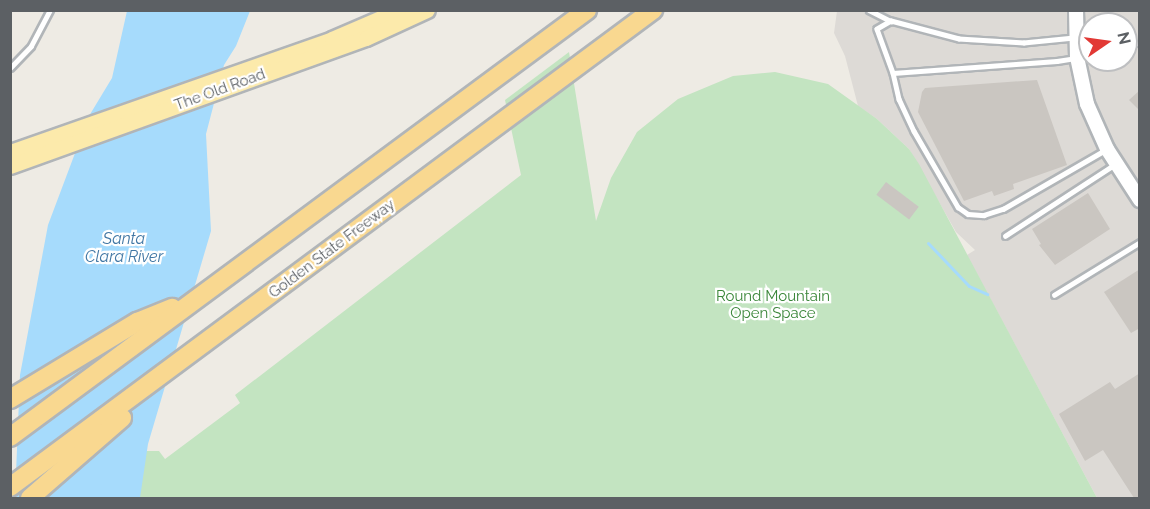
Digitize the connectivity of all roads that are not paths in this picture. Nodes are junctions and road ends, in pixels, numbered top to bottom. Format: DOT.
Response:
graph roads {
  1 [pos="50,10"];
  2 [pos="399,10"];
  3 [pos="427,10"];
  4 [pos="587,10"];
  5 [pos="653,10"];
  6 [pos="869,10"];
  7 [pos="1076,10"];
  8 [pos="891,21"];
  9 [pos="1078,28"];
  10 [pos="1078,46"];
  11 [pos="1078,47"];
  12 [pos="272,66"];
  13 [pos="10,68"];
  14 [pos="1084,72"];
  15 [pos="893,73"];
  16 [pos="82,134"];
  17 [pos="1107,149"];
  18 [pos="10,152"];
  19 [pos="1116,164"];
  20 [pos="10,166"];
  21 [pos="1139,197"];
  22 [pos="1005,236"];
  23 [pos="1140,242"];
  24 [pos="1054,295"];
  25 [pos="194,299"];
  26 [pos="216,335"];
  27 [pos="10,399"];
  28 [pos="10,437"];
  29 [pos="10,487"];
  30 [pos="30,498"];
  1 -- 13 [label="lane"];
  2 -- 12 [label="main road, The Old Road"];
  3 -- 12 [label="main road, The Old Road"];
  4 -- 25 [label="highway"];
  5 -- 26 [label="highway, Golden State Freeway"];
  6 -- 8 [label="lane"];
  7 -- 9 [label="street"];
  8 -- 10 [label="lane"];
  8 -- 15 [label="lane"];
  11 -- 15 [label="lane"];
  12 -- 16 [label="main road, The Old Road"];
  14 -- 17 [label="street"];
  15 -- 17 [label="lane"];
  16 -- 18 [label="main road, The Old Road"];
  16 -- 20 [label="main road, The Old Road"];
  17 -- 19 [label="street"];
  19 -- 21 [label="street"];
  19 -- 22 [label="lane"];
  23 -- 24 [label="lane"];
  25 -- 27 [label="highway"];
  25 -- 28 [label="highway"];
  26 -- 29 [label="highway, Golden State Freeway"];
  26 -- 30 [label="highway"];
}
